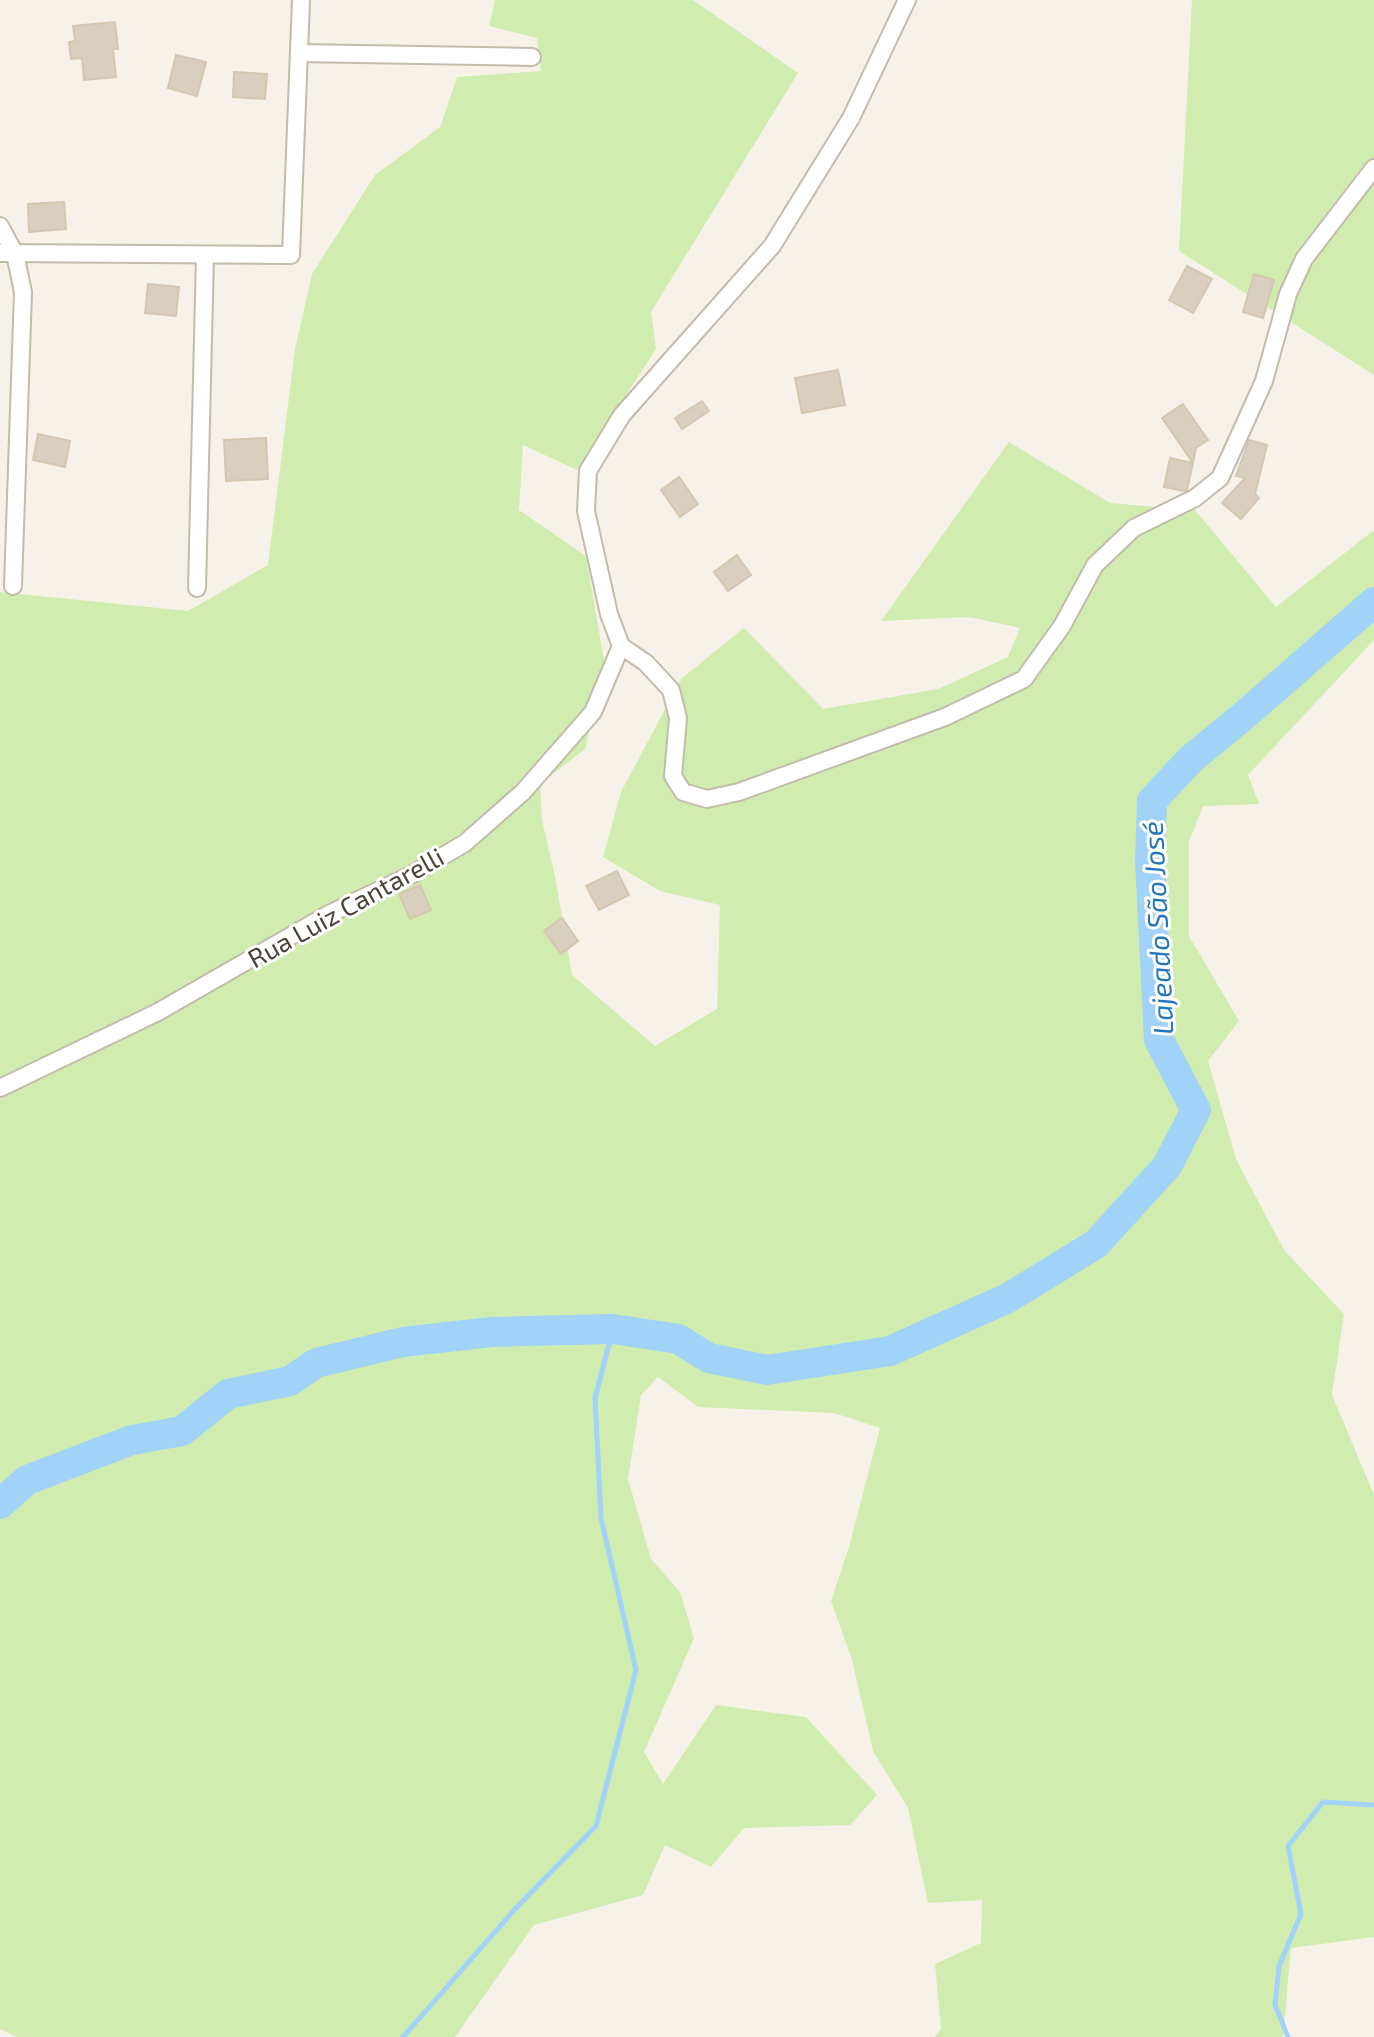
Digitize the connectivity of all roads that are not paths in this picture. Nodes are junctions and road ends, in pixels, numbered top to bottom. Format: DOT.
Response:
graph roads {
  1 [pos="301,0"];
  2 [pos="907,0"];
  3 [pos="299,53"];
  4 [pos="532,57"];
  5 [pos="1374,168"];
  6 [pos="0,226"];
  7 [pos="8,254"];
  8 [pos="205,255"];
  9 [pos="13,586"];
  10 [pos="197,588"];
  11 [pos="621,646"];
  12 [pos="0,1088"];
  1 -- 3 [label="street"];
  2 -- 11 [label="street"];
  3 -- 4 [label="street"];
  3 -- 8 [label="street"];
  5 -- 11 [label="street"];
  6 -- 7 [label="street"];
  7 -- 8 [label="street"];
  7 -- 9 [label="street"];
  8 -- 10 [label="street"];
  11 -- 12 [label="street, Rua Luiz Cantarelli"];
}
